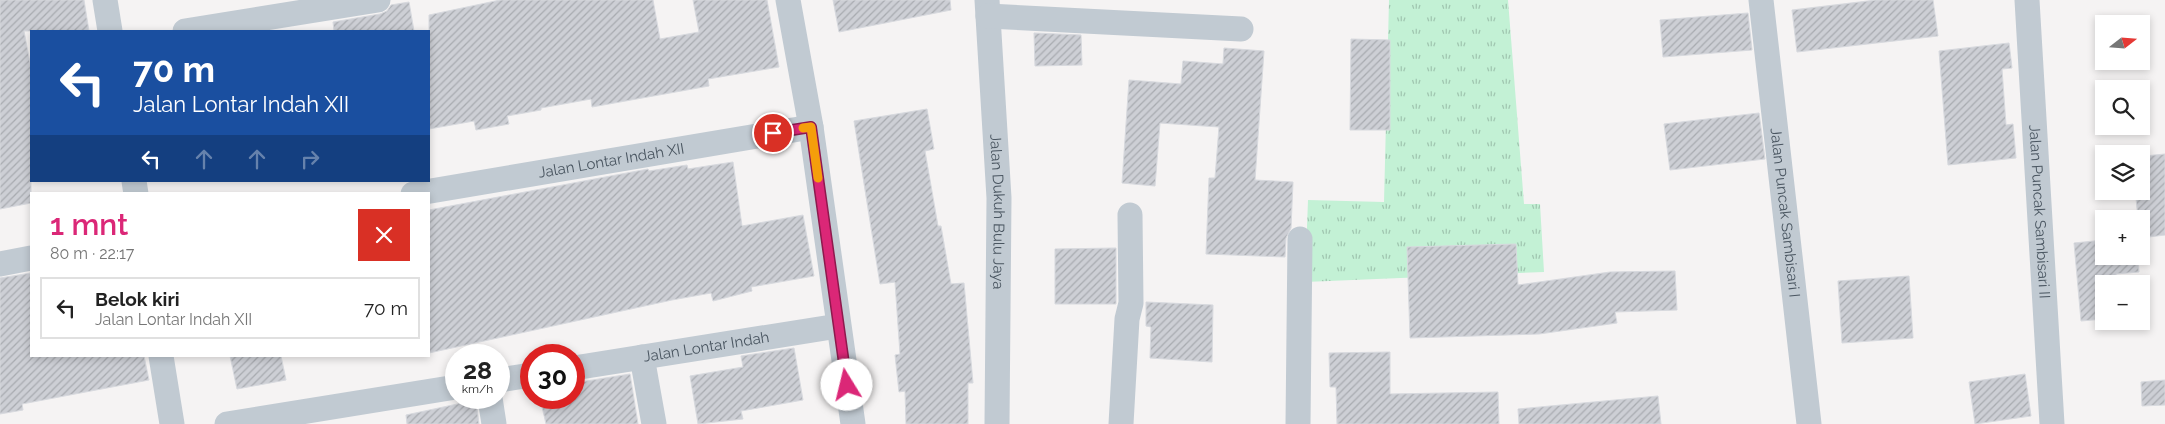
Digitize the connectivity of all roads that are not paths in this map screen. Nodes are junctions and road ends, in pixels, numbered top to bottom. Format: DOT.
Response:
graph roads {
  1 [pos="105,0"];
  2 [pos="378,0"];
  3 [pos="788,0"];
  4 [pos="1761,0"];
  5 [pos="2027,0"];
  6 [pos="988,8"];
  7 [pos="1241,28"];
  8 [pos="110,30"];
  9 [pos="192,30"];
  10 [pos="811,127"];
  11 [pos="425,192"];
  12 [pos="1130,215"];
  13 [pos="1300,239"];
  14 [pos="30,258"];
  15 [pos="0,264"];
  16 [pos="838,326"];
  17 [pos="161,357"];
  18 [pos="642,357"];
  19 [pos="585,366"];
  20 [pos="445,390"];
  21 [pos="492,409"];
  22 [pos="338,415"];
  23 [pos="172,424"];
  24 [pos="227,424"];
  25 [pos="494,424"];
  26 [pos="654,424"];
  27 [pos="853,424"];
  28 [pos="997,424"];
  29 [pos="1121,424"];
  30 [pos="1298,424"];
  31 [pos="1809,424"];
  32 [pos="2052,424"];
  1 -- 8 [label="street"];
  2 -- 9 [label="street"];
  3 -- 10 [label="street"];
  4 -- 31 [label="street, Jalan Puncak Sambisari I"];
  5 -- 32 [label="street, Jalan Puncak Sambisari II"];
  6 -- 7 [label="street"];
  6 -- 28 [label="street, Jalan Dukuh Bulu Jaya"];
  10 -- 11 [label="street, Jalan Lontar Indah XII"];
  10 -- 16 [label="street"];
  12 -- 29 [label="street"];
  13 -- 30 [label="street"];
  14 -- 15 [label="street"];
  16 -- 18 [label="street, Jalan Lontar Indah"];
  16 -- 27 [label="street"];
  17 -- 23 [label="street"];
  18 -- 19 [label="street, Jalan Lontar Indah"];
  18 -- 26 [label="street"];
  20 -- 22 [label="street"];
  21 -- 25 [label="street"];
  22 -- 24 [label="street"];
}
